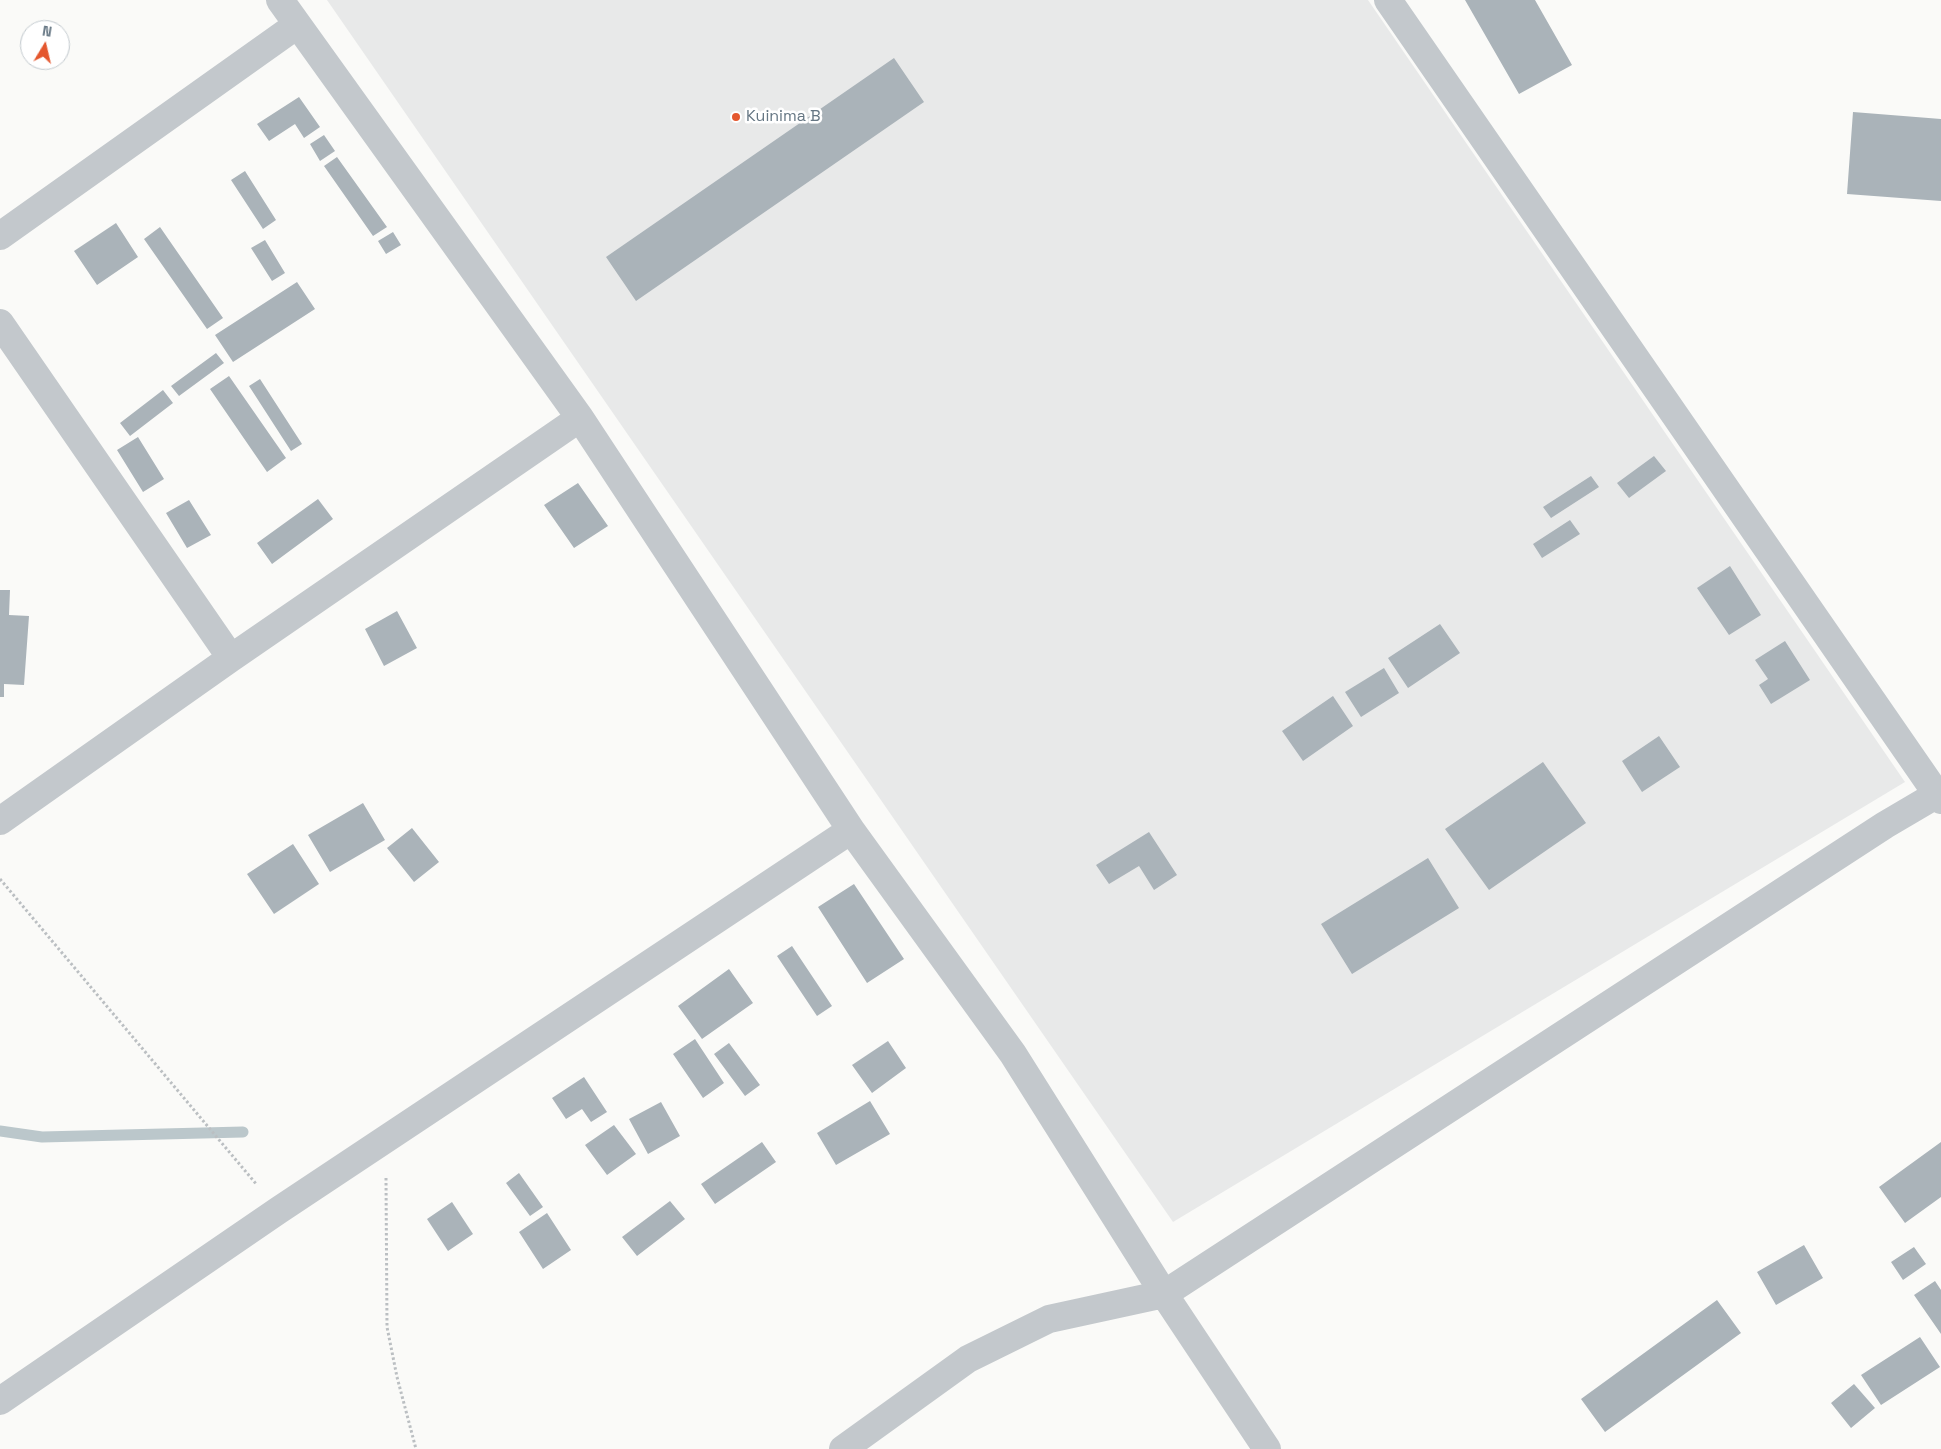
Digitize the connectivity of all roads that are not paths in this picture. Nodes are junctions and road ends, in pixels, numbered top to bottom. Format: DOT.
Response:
graph roads {
  1 [pos="280,0"];
  2 [pos="1388,0"];
  3 [pos="297,25"];
  4 [pos="0,236"];
  5 [pos="0,323"];
  6 [pos="580,418"];
  7 [pos="231,658"];
  8 [pos="1940,795"];
  9 [pos="0,821"];
  10 [pos="851,830"];
  11 [pos="1164,1294"];
  12 [pos="0,1401"];
  13 [pos="843,1449"];
  14 [pos="1267,1449"];
  1 -- 3 [label="street"];
  2 -- 8 [label="street"];
  3 -- 4 [label="street"];
  3 -- 6 [label="street"];
  5 -- 7 [label="street"];
  6 -- 7 [label="street"];
  6 -- 10 [label="street"];
  7 -- 9 [label="street"];
  8 -- 11 [label="street"];
  10 -- 11 [label="street"];
  10 -- 12 [label="street"];
  11 -- 13 [label="street"];
  11 -- 14 [label="street"];
}
